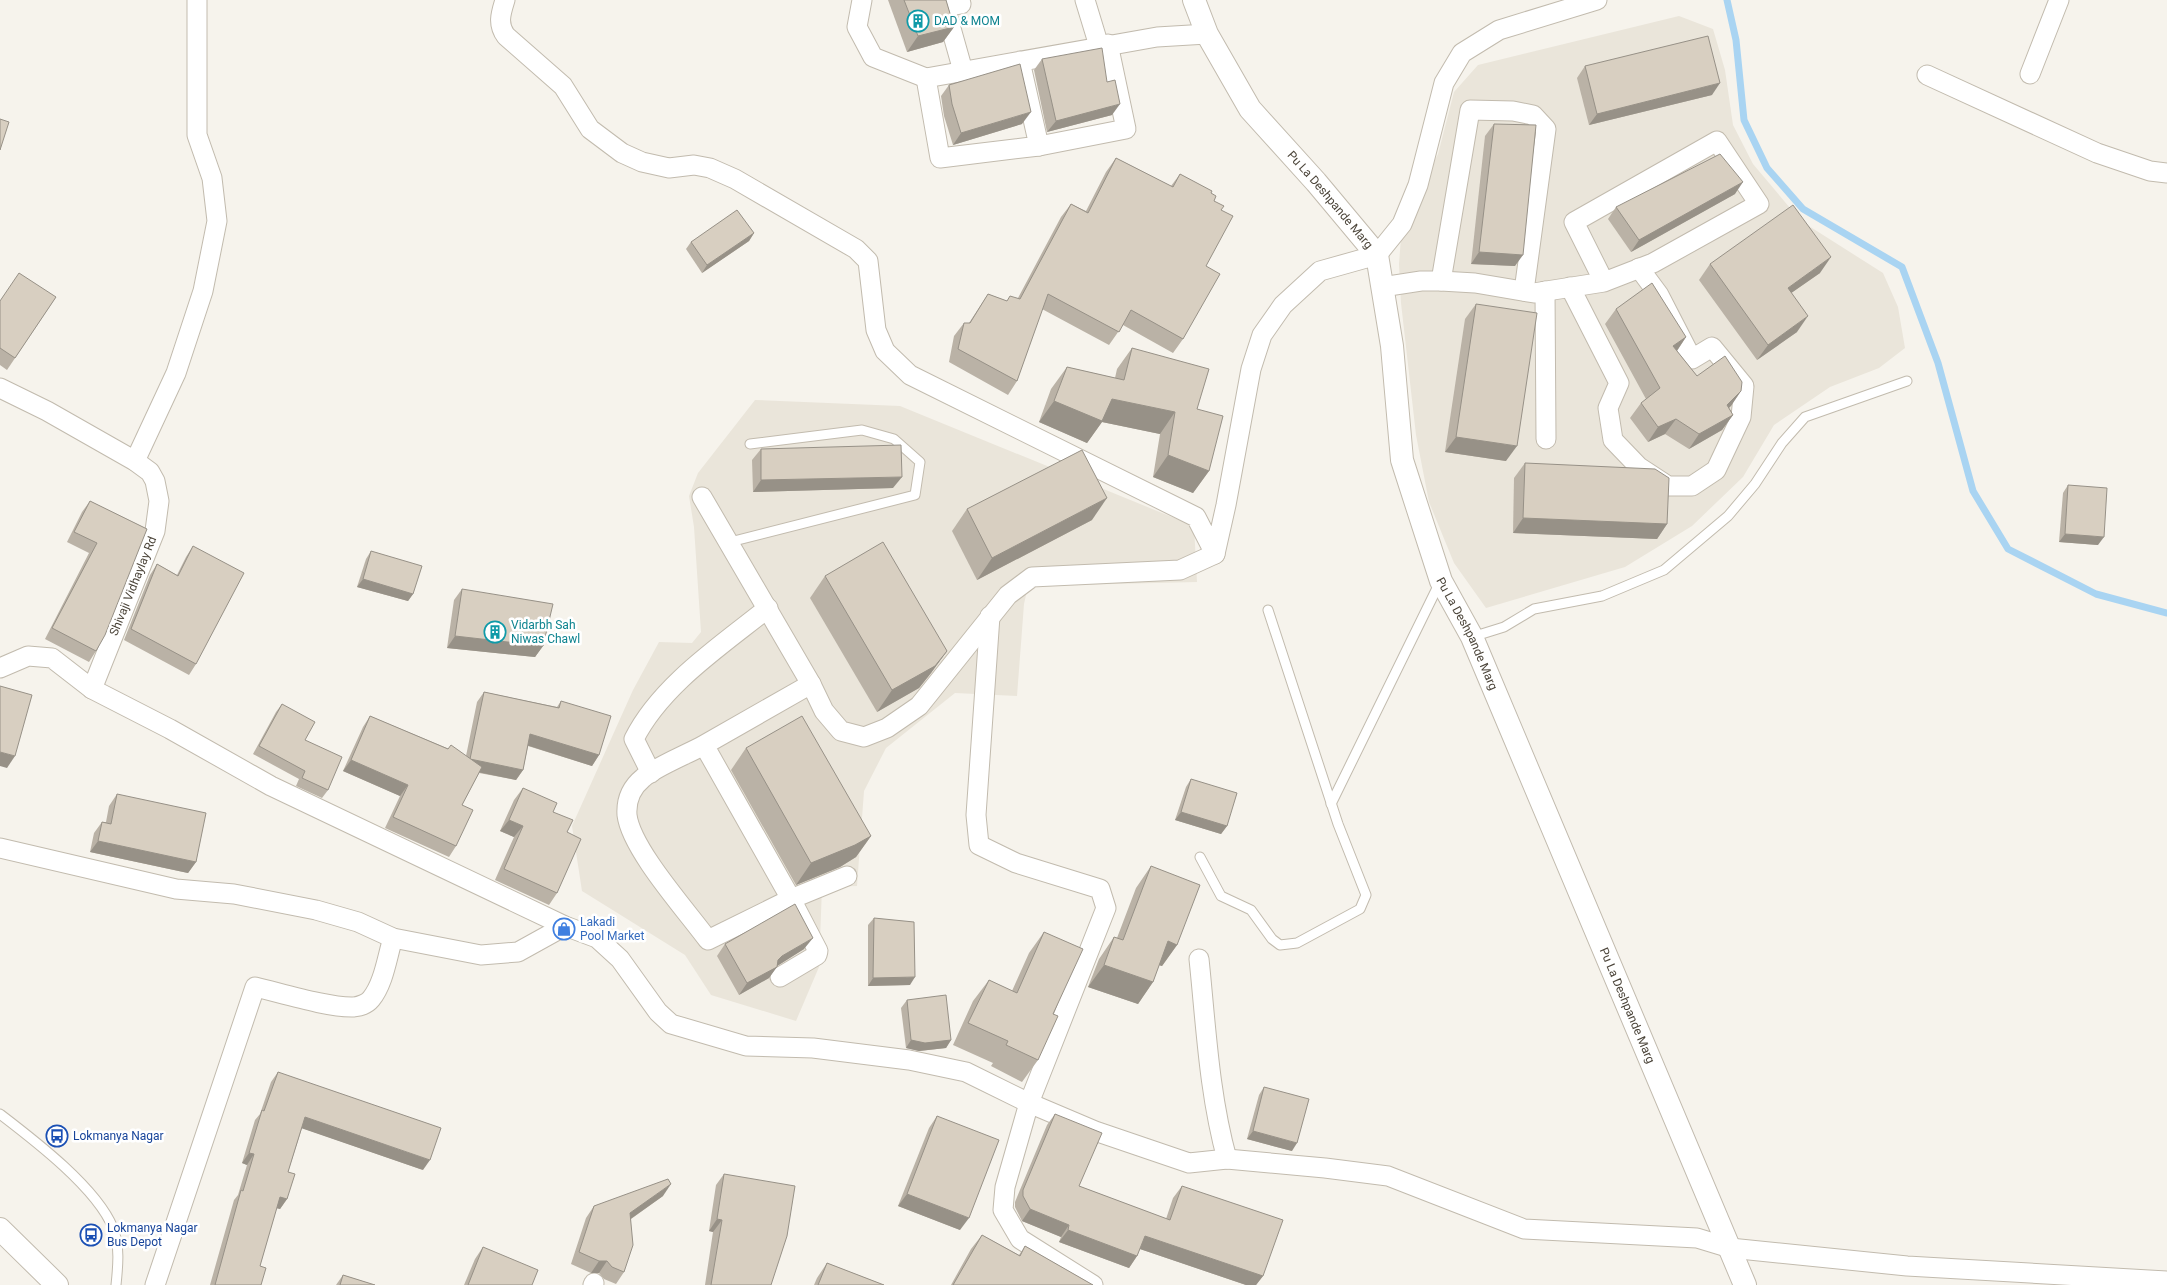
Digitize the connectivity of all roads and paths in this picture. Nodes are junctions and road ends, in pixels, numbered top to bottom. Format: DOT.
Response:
graph roads {
  1 [pos="197,0"];
  2 [pos="505,0"];
  3 [pos="862,0"];
  4 [pos="960,0"];
  5 [pos="1085,0"];
  6 [pos="1194,0"];
  7 [pos="1597,0"];
  8 [pos="2059,0"];
  9 [pos="1208,34"];
  10 [pos="1104,45"];
  11 [pos="1020,61"];
  12 [pos="964,71"];
  13 [pos="2030,74"];
  14 [pos="1926,75"];
  15 [pos="926,78"];
  16 [pos="1038,146"];
  17 [pos="2167,173"];
  18 [pos="1377,255"];
  19 [pos="1639,268"];
  20 [pos="1441,281"];
  21 [pos="1604,282"];
  22 [pos="1382,287"];
  23 [pos="1570,287"];
  24 [pos="1524,291"];
  25 [pos="1545,291"];
  26 [pos="1907,380"];
  27 [pos="0,388"];
  28 [pos="1546,439"];
  29 [pos="750,444"];
  30 [pos="135,461"];
  31 [pos="702,497"];
  32 [pos="730,542"];
  33 [pos="1214,554"];
  34 [pos="1441,581"];
  35 [pos="768,608"];
  36 [pos="1268,610"];
  37 [pos="990,616"];
  38 [pos="1472,638"];
  39 [pos="0,668"];
  40 [pos="811,684"];
  41 [pos="92,689"];
  42 [pos="704,745"];
  43 [pos="651,773"];
  44 [pos="1331,804"];
  45 [pos="0,848"];
  46 [pos="1200,857"];
  47 [pos="846,876"];
  48 [pos="791,899"];
  49 [pos="565,926"];
  50 [pos="393,938"];
  51 [pos="1199,959"];
  52 [pos="780,977"];
  53 [pos="1029,1103"];
  54 [pos="0,1114"];
  55 [pos="1227,1159"];
  56 [pos="0,1229"];
  57 [pos="1730,1248"];
  58 [pos="2167,1281"];
  59 [pos="57,1285"];
  60 [pos="116,1285"];
  61 [pos="155,1285"];
  62 [pos="1093,1285"];
  63 [pos="1745,1285"];
  1 -- 30 [label="street"];
  2 -- 33 [label="street"];
  3 -- 15 [label="street"];
  4 -- 12 [label="street"];
  5 -- 10 [label="street"];
  6 -- 9 [label="street, Pu La Deshpande Marg"];
  7 -- 18 [label="street"];
  8 -- 13 [label="street"];
  9 -- 10 [label="street"];
  9 -- 18 [label="street, Pu La Deshpande Marg"];
  10 -- 11 [label="street"];
  10 -- 16 [label="street"];
  11 -- 12 [label="street"];
  11 -- 16 [label="street"];
  12 -- 15 [label="street"];
  14 -- 17 [label="street"];
  15 -- 16 [label="street"];
  18 -- 22 [label="street, Pu La Deshpande Marg"];
  18 -- 33 [label="street"];
  19 -- 21 [label="street"];
  19 -- 21 [label="street"];
  19 -- 23 [label="street"];
  20 -- 22 [label="street"];
  20 -- 24 [label="street"];
  20 -- 24 [label="street"];
  21 -- 23 [label="street"];
  22 -- 34 [label="street, Pu La Deshpande Marg"];
  23 -- 25 [label="street"];
  24 -- 25 [label="street"];
  25 -- 28 [label="street"];
  26 -- 38 [label="lane"];
  27 -- 30 [label="street, Shivaji Vidhaylay Rd"];
  29 -- 32 [label="lane"];
  30 -- 41 [label="street, Shivaji Vidhaylay Rd"];
  31 -- 32 [label="street"];
  32 -- 35 [label="street"];
  33 -- 37 [label="street"];
  34 -- 38 [label="street, Pu La Deshpande Marg"];
  34 -- 44 [label="lane"];
  35 -- 40 [label="street"];
  35 -- 43 [label="street"];
  36 -- 44 [label="lane"];
  37 -- 40 [label="street"];
  37 -- 53 [label="street"];
  38 -- 57 [label="street, Pu La Deshpande Marg"];
  39 -- 41 [label="street"];
  40 -- 42 [label="street"];
  41 -- 49 [label="street"];
  42 -- 43 [label="street"];
  42 -- 48 [label="street"];
  43 -- 48 [label="street"];
  44 -- 46 [label="lane"];
  45 -- 50 [label="street"];
  47 -- 48 [label="street"];
  48 -- 52 [label="street"];
  49 -- 50 [label="street"];
  49 -- 53 [label="street"];
  50 -- 61 [label="street"];
  51 -- 55 [label="street"];
  53 -- 55 [label="street"];
  53 -- 62 [label="street"];
  54 -- 60 [label="lane"];
  55 -- 57 [label="street"];
  56 -- 59 [label="street"];
  57 -- 58 [label="street"];
  57 -- 63 [label="street, Pu La Deshpande Marg"];
}
